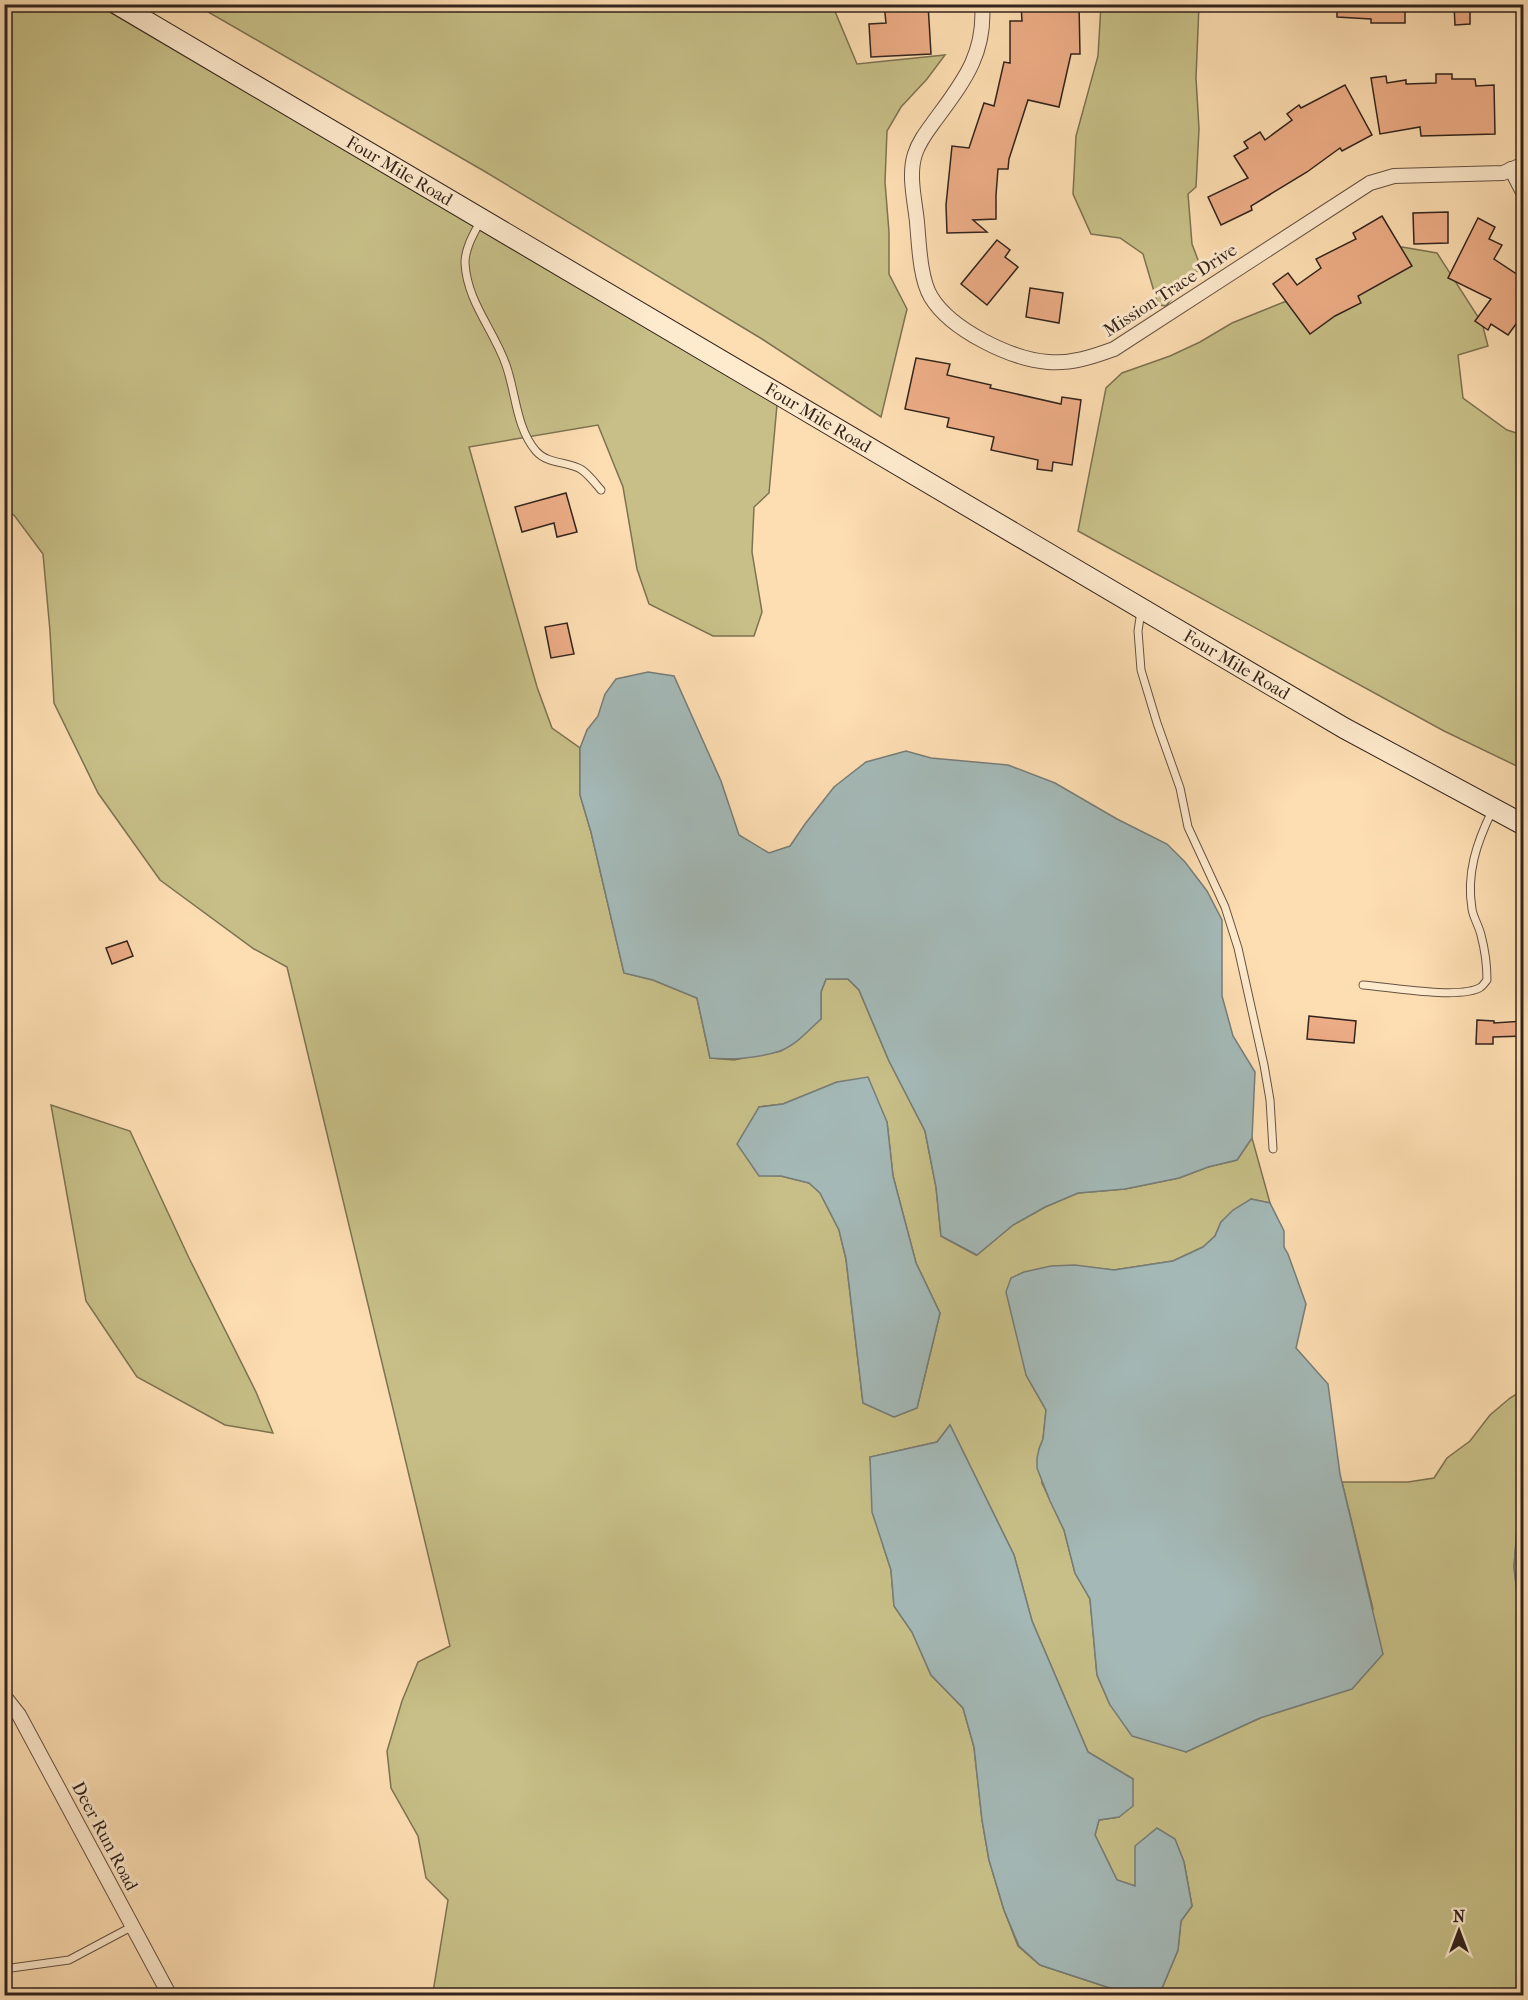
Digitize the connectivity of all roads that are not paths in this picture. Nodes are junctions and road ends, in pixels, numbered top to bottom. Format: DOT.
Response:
graph roads {
  1 [pos="117,4"];
  2 [pos="982,4"];
  3 [pos="1517,167"];
  4 [pos="1524,194"];
  5 [pos="481,219"];
  6 [pos="601,490"];
  7 [pos="1141,608"];
  8 [pos="1493,808"];
  9 [pos="1524,825"];
  10 [pos="1363,985"];
  11 [pos="1272,1149"];
  12 [pos="7,1706"];
  13 [pos="133,1926"];
  14 [pos="4,1969"];
  15 [pos="170,1995"];
  1 -- 5 [label="main road, Four Mile Road"];
  2 -- 3 [label="street, Mission Trace Drive"];
  3 -- 4 [label="street"];
  5 -- 6 [label="lane"];
  5 -- 7 [label="main road, Four Mile Road"];
  7 -- 8 [label="main road, Four Mile Road"];
  7 -- 11 [label="lane"];
  8 -- 9 [label="main road, Four Mile Road"];
  8 -- 10 [label="lane"];
  12 -- 13 [label="street, Deer Run Road"];
  13 -- 14 [label="lane"];
  13 -- 15 [label="street, Deer Run Road"];
}
